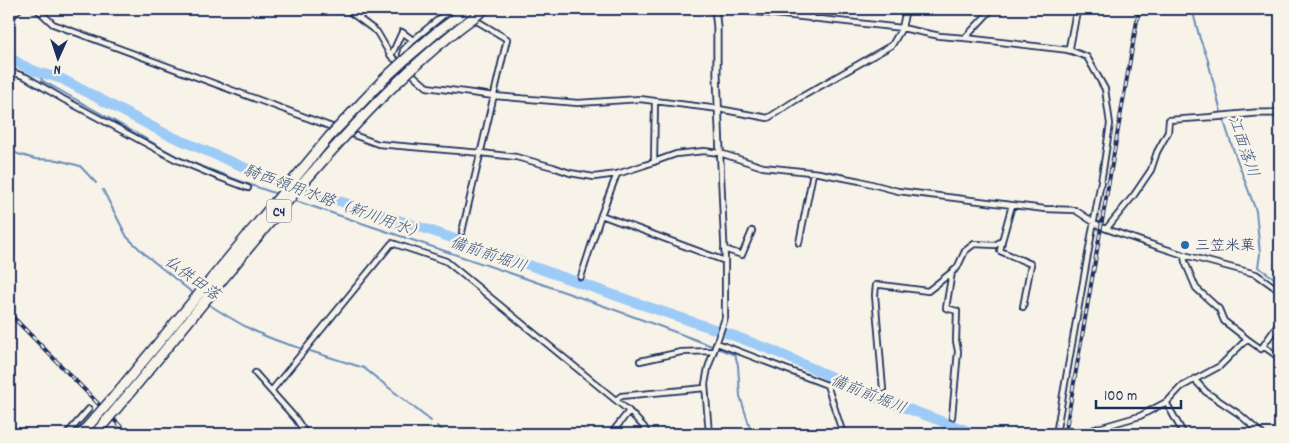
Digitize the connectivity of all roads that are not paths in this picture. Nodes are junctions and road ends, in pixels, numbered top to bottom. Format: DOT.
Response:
graph roads {
  1 [pos="19,9"];
  2 [pos="37,9"];
  3 [pos="346,9"];
  4 [pos="366,9"];
  5 [pos="451,9"];
  6 [pos="458,9"];
  7 [pos="468,9"];
  8 [pos="486,9"];
  9 [pos="715,9"];
  10 [pos="729,9"];
  11 [pos="813,9"];
  12 [pos="906,9"];
  13 [pos="992,9"];
  14 [pos="1077,9"];
  15 [pos="987,11"];
  16 [pos="359,18"];
  17 [pos="812,19"];
  18 [pos="9,20"];
  19 [pos="902,28"];
  20 [pos="965,38"];
  21 [pos="413,40"];
  22 [pos="1069,50"];
  23 [pos="390,56"];
  24 [pos="402,65"];
  25 [pos="9,71"];
  26 [pos="494,96"];
  27 [pos="655,101"];
  28 [pos="719,109"];
  29 [pos="1280,113"];
  30 [pos="1213,117"];
  31 [pos="720,152"];
  32 [pos="481,153"];
  33 [pos="654,162"];
  34 [pos="813,173"];
  35 [pos="617,174"];
  36 [pos="248,188"];
  37 [pos="1012,205"];
  38 [pos="601,215"];
  39 [pos="1094,222"];
  40 [pos="1107,228"];
  41 [pos="752,231"];
  42 [pos="462,232"];
  43 [pos="1002,241"];
  44 [pos="799,244"];
  45 [pos="724,249"];
  46 [pos="1184,255"];
  47 [pos="725,261"];
  48 [pos="952,272"];
  49 [pos="581,277"];
  50 [pos="1280,290"];
  51 [pos="1022,306"];
  52 [pos="1280,322"];
  53 [pos="1247,339"];
  54 [pos="716,343"];
  55 [pos="1264,346"];
  56 [pos="714,351"];
  57 [pos="1280,358"];
  58 [pos="640,361"];
  59 [pos="255,373"];
  60 [pos="1194,379"];
  61 [pos="705,388"];
  62 [pos="883,388"];
  63 [pos="272,390"];
  64 [pos="616,400"];
  65 [pos="1166,402"];
  66 [pos="89,409"];
  67 [pos="629,412"];
  68 [pos="952,416"];
  69 [pos="1182,431"];
  70 [pos="67,434"];
  71 [pos="81,434"];
  72 [pos="95,434"];
  73 [pos="306,434"];
  74 [pos="611,434"];
  75 [pos="648,434"];
  76 [pos="709,434"];
  77 [pos="843,434"];
  78 [pos="1056,434"];
  79 [pos="1084,434"];
  80 [pos="1262,434"];
  1 -- 18 [label="street"];
  2 -- 32 [label="street"];
  3 -- 16 [label="street"];
  4 -- 16 [label="street"];
  5 -- 21 [label="street"];
  6 -- 26 [label="street"];
  7 -- 71 [label="highway, C4, bridge"];
  8 -- 72 [label="highway, C4, bridge"];
  9 -- 28 [label="street"];
  10 -- 17 [label="street"];
  11 -- 17 [label="street"];
  12 -- 19 [label="street"];
  13 -- 15 [label="street"];
  14 -- 22 [label="street"];
  15 -- 20 [label="street"];
  16 -- 23 [label="street"];
  17 -- 19 [label="street"];
  19 -- 20 [label="street"];
  19 -- 28 [label="street"];
  20 -- 22 [label="street"];
  21 -- 23 [label="street"];
  21 -- 24 [label="street"];
  22 -- 39 [label="street"];
  23 -- 24 [label="street"];
  24 -- 26 [label="street"];
  25 -- 36 [label="street"];
  26 -- 27 [label="street"];
  26 -- 32 [label="street"];
  27 -- 28 [label="street"];
  27 -- 33 [label="street"];
  28 -- 31 [label="street"];
  29 -- 30 [label="street"];
  30 -- 40 [label="street"];
  31 -- 33 [label="street"];
  31 -- 34 [label="street"];
  31 -- 45 [label="street"];
  32 -- 35 [label="street"];
  32 -- 42 [label="street"];
  33 -- 35 [label="street"];
  34 -- 37 [label="street"];
  34 -- 44 [label="street"];
  35 -- 38 [label="street"];
  37 -- 39 [label="street"];
  37 -- 43 [label="street"];
  38 -- 47 [label="street"];
  38 -- 49 [label="street"];
  39 -- 40 [label="street"];
  39 -- 78 [label="street"];
  40 -- 46 [label="street"];
  41 -- 45 [label="street"];
  43 -- 48 [label="street"];
  43 -- 51 [label="street"];
  45 -- 47 [label="street"];
  46 -- 50 [label="street"];
  46 -- 53 [label="street"];
  47 -- 54 [label="street"];
  48 -- 62 [label="street"];
  48 -- 68 [label="street"];
  52 -- 55 [label="street"];
  53 -- 55 [label="street"];
  53 -- 60 [label="street"];
  54 -- 56 [label="street"];
  54 -- 77 [label="street"];
  55 -- 57 [label="street"];
  56 -- 58 [label="street"];
  56 -- 61 [label="street"];
  59 -- 63 [label="street"];
  60 -- 65 [label="street"];
  60 -- 80 [label="street"];
  61 -- 64 [label="street"];
  61 -- 76 [label="street"];
  63 -- 64 [label="street"];
  63 -- 73 [label="street"];
  64 -- 67 [label="street"];
  65 -- 69 [label="street"];
  65 -- 79 [label="street"];
  66 -- 70 [label="street"];
  67 -- 74 [label="street"];
  67 -- 75 [label="street"];
}
